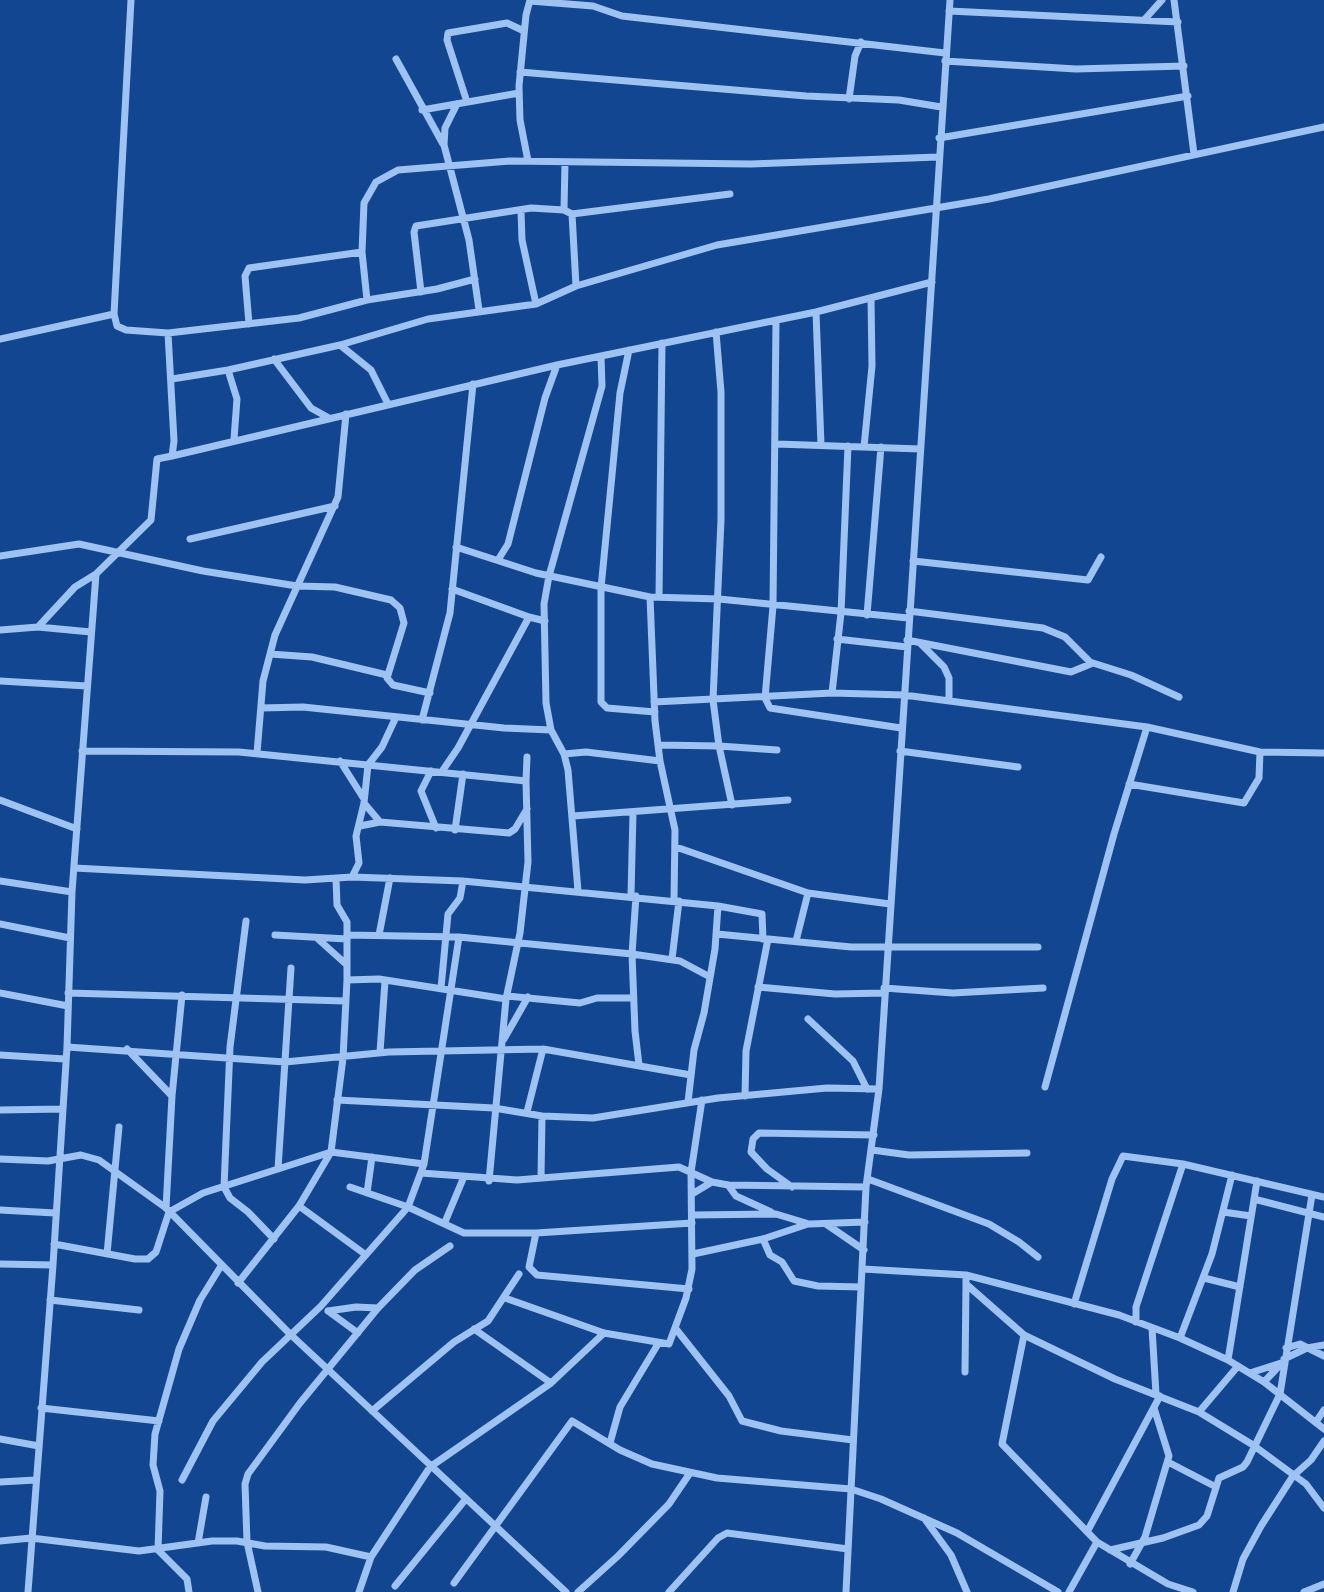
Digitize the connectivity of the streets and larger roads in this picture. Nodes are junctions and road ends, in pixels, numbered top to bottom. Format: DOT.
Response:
graph roads {
  1 [pos="131,0"];
  2 [pos="942,0"];
  3 [pos="950,0"];
  4 [pos="1162,0"];
  5 [pos="1174,0"];
  6 [pos="530,1"];
  7 [pos="949,11"];
  8 [pos="1145,19"];
  9 [pos="1178,22"];
  10 [pos="524,31"];
  11 [pos="862,43"];
  12 [pos="945,57"];
  13 [pos="396,58"];
  14 [pos="1185,66"];
  15 [pos="520,72"];
  16 [pos="519,93"];
  17 [pos="1188,96"];
  18 [pos="849,99"];
  19 [pos="467,102"];
  20 [pos="457,104"];
  21 [pos="941,107"];
  22 [pos="422,110"];
  23 [pos="1324,127"];
  24 [pos="939,138"];
  25 [pos="444,145"];
  26 [pos="1194,154"];
  27 [pos="938,157"];
  28 [pos="528,161"];
  29 [pos="565,162"];
  30 [pos="450,167"];
  31 [pos="730,194"];
  32 [pos="936,207"];
  33 [pos="564,210"];
  34 [pos="521,211"];
  35 [pos="572,214"];
  36 [pos="464,219"];
  37 [pos="362,252"];
  38 [pos="475,279"];
  39 [pos="932,282"];
  40 [pos="576,286"];
  41 [pos="421,292"];
  42 [pos="871,298"];
  43 [pos="367,300"];
  44 [pos="536,304"];
  45 [pos="479,310"];
  46 [pos="816,312"];
  47 [pos="114,314"];
  48 [pos="775,321"];
  49 [pos="249,324"];
  50 [pos="716,332"];
  51 [pos="168,333"];
  52 [pos="0,339"];
  53 [pos="663,343"];
  54 [pos="340,345"];
  55 [pos="629,351"];
  56 [pos="601,356"];
  57 [pos="274,359"];
  58 [pos="556,365"];
  59 [pos="229,370"];
  60 [pos="172,379"];
  61 [pos="473,384"];
  62 [pos="388,404"];
  63 [pos="346,414"];
  64 [pos="329,418"];
  65 [pos="234,439"];
  66 [pos="777,444"];
  67 [pos="821,445"];
  68 [pos="848,446"];
  69 [pos="864,447"];
  70 [pos="881,447"];
  71 [pos="920,449"];
  72 [pos="172,456"];
  73 [pos="335,506"];
  74 [pos="190,539"];
  75 [pos="456,547"];
  76 [pos="118,553"];
  77 [pos="0,556"];
  78 [pos="1101,557"];
  79 [pos="498,559"];
  80 [pos="913,561"];
  81 [pos="96,574"];
  82 [pos="549,576"];
  83 [pos="297,586"];
  84 [pos="601,588"];
  85 [pos="452,589"];
  86 [pos="650,597"];
  87 [pos="659,597"];
  88 [pos="719,599"];
  89 [pos="773,606"];
  90 [pos="841,612"];
  91 [pos="909,614"];
  92 [pos="867,615"];
  93 [pos="529,617"];
  94 [pos="545,621"];
  95 [pos="38,627"];
  96 [pos="0,630"];
  97 [pos="91,632"];
  98 [pos="837,639"];
  99 [pos="920,642"];
  100 [pos="907,644"];
  101 [pos="270,654"];
  102 [pos="1091,663"];
  103 [pos="387,675"];
  104 [pos="0,681"];
  105 [pos="87,686"];
  106 [pos="430,693"];
  107 [pos="832,693"];
  108 [pos="904,695"];
  109 [pos="1179,697"];
  110 [pos="765,698"];
  111 [pos="713,700"];
  112 [pos="949,700"];
  113 [pos="654,702"];
  114 [pos="261,708"];
  115 [pos="655,712"];
  116 [pos="396,716"];
  117 [pos="422,719"];
  118 [pos="468,724"];
  119 [pos="1147,727"];
  120 [pos="901,728"];
  121 [pos="551,730"];
  122 [pos="658,745"];
  123 [pos="719,746"];
  124 [pos="776,750"];
  125 [pos="82,751"];
  126 [pos="900,751"];
  127 [pos="1260,752"];
  128 [pos="257,753"];
  129 [pos="1324,753"];
  130 [pos="564,754"];
  131 [pos="527,757"];
  132 [pos="340,761"];
  133 [pos="660,761"];
  134 [pos="368,765"];
  135 [pos="1018,767"];
  136 [pos="443,770"];
  137 [pos="431,771"];
  138 [pos="463,774"];
  139 [pos="526,781"];
  140 [pos="1129,784"];
  141 [pos="0,800"];
  142 [pos="788,800"];
  143 [pos="364,801"];
  144 [pos="732,805"];
  145 [pos="527,808"];
  146 [pos="672,810"];
  147 [pos="633,813"];
  148 [pos="573,816"];
  149 [pos="380,822"];
  150 [pos="360,826"];
  151 [pos="77,828"];
  152 [pos="436,828"];
  153 [pos="455,830"];
  154 [pos="676,847"];
  155 [pos="74,868"];
  156 [pos="352,877"];
  157 [pos="336,878"];
  158 [pos="390,878"];
  159 [pos="0,881"];
  160 [pos="464,881"];
  161 [pos="526,887"];
  162 [pos="578,891"];
  163 [pos="72,892"];
  164 [pos="808,893"];
  165 [pos="633,896"];
  166 [pos="676,901"];
  167 [pos="890,904"];
  168 [pos="718,906"];
  169 [pos="246,921"];
  170 [pos="0,924"];
  171 [pos="717,934"];
  172 [pos="275,935"];
  173 [pos="379,935"];
  174 [pos="347,937"];
  175 [pos="444,937"];
  176 [pos="459,937"];
  177 [pos="70,938"];
  178 [pos="317,939"];
  179 [pos="765,939"];
  180 [pos="796,941"];
  181 [pos="518,944"];
  182 [pos="1038,947"];
  183 [pos="886,948"];
  184 [pos="632,954"];
  185 [pos="672,959"];
  186 [pos="347,965"];
  187 [pos="292,968"];
  188 [pos="710,977"];
  189 [pos="347,981"];
  190 [pos="386,981"];
  191 [pos="758,987"];
  192 [pos="441,988"];
  193 [pos="1043,988"];
  194 [pos="453,991"];
  195 [pos="884,991"];
  196 [pos="0,993"];
  197 [pos="68,993"];
  198 [pos="182,995"];
  199 [pos="236,996"];
  200 [pos="528,997"];
  201 [pos="507,998"];
  202 [pos="633,998"];
  203 [pos="292,999"];
  204 [pos="345,1001"];
  205 [pos="68,1006"];
  206 [pos="808,1020"];
  207 [pos="503,1044"];
  208 [pos="67,1047"];
  209 [pos="127,1049"];
  210 [pos="543,1049"];
  211 [pos="442,1050"];
  212 [pos="380,1052"];
  213 [pos="0,1055"];
  214 [pos="177,1057"];
  215 [pos="229,1058"];
  216 [pos="343,1058"];
  217 [pos="65,1059"];
  218 [pos="285,1062"];
  219 [pos="639,1065"];
  220 [pos="691,1075"];
  221 [pos="1045,1087"];
  222 [pos="867,1089"];
  223 [pos="879,1089"];
  224 [pos="172,1096"];
  225 [pos="745,1096"];
  226 [pos="337,1100"];
  227 [pos="702,1100"];
  228 [pos="688,1102"];
  229 [pos="433,1106"];
  230 [pos="494,1108"];
  231 [pos="63,1109"];
  232 [pos="0,1110"];
  233 [pos="527,1112"];
  234 [pos="542,1116"];
  235 [pos="119,1127"];
  236 [pos="874,1135"];
  237 [pos="872,1150"];
  238 [pos="331,1152"];
  239 [pos="1027,1153"];
  240 [pos="372,1157"];
  241 [pos="60,1158"];
  242 [pos="0,1159"];
  243 [pos="424,1164"];
  244 [pos="1183,1164"];
  245 [pos="113,1169"];
  246 [pos="278,1169"];
  247 [pos="691,1172"];
  248 [pos="421,1174"];
  249 [pos="1232,1175"];
  250 [pos="541,1178"];
  251 [pos="463,1179"];
  252 [pos="489,1181"];
  253 [pos="1257,1181"];
  254 [pos="712,1182"];
  255 [pos="867,1183"];
  256 [pos="729,1185"];
  257 [pos="225,1187"];
  258 [pos="350,1187"];
  259 [pos="792,1187"];
  260 [pos="367,1193"];
  261 [pos="692,1194"];
  262 [pos="1312,1195"];
  263 [pos="1324,1197"];
  264 [pos="1254,1199"];
  265 [pos="299,1206"];
  266 [pos="408,1207"];
  267 [pos="0,1210"];
  268 [pos="168,1210"];
  269 [pos="1223,1212"];
  270 [pos="1310,1212"];
  271 [pos="55,1213"];
  272 [pos="776,1214"];
  273 [pos="1251,1216"];
  274 [pos="1324,1217"];
  275 [pos="692,1219"];
  276 [pos="445,1222"];
  277 [pos="865,1222"];
  278 [pos="825,1223"];
  279 [pos="809,1224"];
  280 [pos="536,1233"];
  281 [pos="274,1239"];
  282 [pos="763,1239"];
  283 [pos="54,1244"];
  284 [pos="450,1246"];
  285 [pos="864,1250"];
  286 [pos="107,1254"];
  287 [pos="694,1254"];
  288 [pos="366,1255"];
  289 [pos="1038,1257"];
  290 [pos="0,1264"];
  291 [pos="53,1265"];
  292 [pos="221,1266"];
  293 [pos="863,1269"];
  294 [pos="519,1274"];
  295 [pos="966,1275"];
  296 [pos="1203,1278"];
  297 [pos="238,1283"];
  298 [pos="966,1284"];
  299 [pos="861,1287"];
  300 [pos="1240,1287"];
  301 [pos="689,1289"];
  302 [pos="505,1298"];
  303 [pos="50,1300"];
  304 [pos="1074,1304"];
  305 [pos="1136,1307"];
  306 [pos="325,1308"];
  307 [pos="378,1308"];
  308 [pos="139,1310"];
  309 [pos="1119,1315"];
  310 [pos="1136,1322"];
  311 [pos="1152,1328"];
  312 [pos="474,1329"];
  313 [pos="676,1329"];
  314 [pos="358,1333"];
  315 [pos="604,1333"];
  316 [pos="290,1334"];
  317 [pos="1024,1335"];
  318 [pos="1180,1338"];
  319 [pos="658,1344"];
  320 [pos="669,1344"];
  321 [pos="1324,1345"];
  322 [pos="689,1346"];
  323 [pos="1286,1348"];
  324 [pos="1307,1348"];
  325 [pos="1324,1356"];
  326 [pos="1228,1360"];
  327 [pos="1283,1361"];
  328 [pos="1238,1366"];
  329 [pos="328,1370"];
  330 [pos="965,1372"];
  331 [pos="1251,1373"];
  332 [pos="1264,1382"];
  333 [pos="551,1383"];
  334 [pos="1155,1394"];
  335 [pos="1280,1394"];
  336 [pos="41,1408"];
  337 [pos="1154,1408"];
  338 [pos="1324,1410"];
  339 [pos="372,1411"];
  340 [pos="1199,1412"];
  341 [pos="159,1421"];
  342 [pos="1316,1422"];
  343 [pos="1324,1429"];
  344 [pos="0,1439"];
  345 [pos="853,1440"];
  346 [pos="1324,1441"];
  347 [pos="610,1443"];
  348 [pos="1253,1445"];
  349 [pos="38,1446"];
  350 [pos="1168,1462"];
  351 [pos="430,1467"];
  352 [pos="690,1473"];
  353 [pos="1293,1476"];
  354 [pos="36,1480"];
  355 [pos="182,1480"];
  356 [pos="0,1482"];
  357 [pos="1216,1487"];
  358 [pos="851,1489"];
  359 [pos="206,1497"];
  360 [pos="465,1500"];
  361 [pos="1324,1508"];
  362 [pos="923,1517"];
  363 [pos="495,1529"];
  364 [pos="1087,1532"];
  365 [pos="31,1538"];
  366 [pos="0,1541"];
  367 [pos="247,1542"];
  368 [pos="1097,1542"];
  369 [pos="198,1543"];
  370 [pos="1141,1544"];
  371 [pos="848,1549"];
  372 [pos="158,1550"];
  373 [pos="1110,1550"];
  374 [pos="370,1557"];
  375 [pos="1129,1564"];
  376 [pos="454,1583"];
  377 [pos="1324,1584"];
  378 [pos="395,1586"];
  379 [pos="26,1591"];
  380 [pos="188,1592"];
  381 [pos="258,1592"];
  382 [pos="359,1592"];
  383 [pos="566,1592"];
  384 [pos="578,1592"];
  385 [pos="669,1592"];
  386 [pos="845,1592"];
  387 [pos="967,1592"];
  388 [pos="1058,1592"];
  389 [pos="1069,1592"];
  390 [pos="1193,1592"];
  391 [pos="1233,1592"];
  392 [pos="1304,1592"];
  1 -- 47 [label="street"];
  2 -- 3 [label="street"];
  3 -- 7 [label="street"];
  4 -- 8 [label="street"];
  5 -- 9 [label="street"];
  6 -- 10 [label="street"];
  6 -- 11 [label="street"];
  7 -- 8 [label="street"];
  7 -- 12 [label="street"];
  8 -- 9 [label="street"];
  9 -- 14 [label="street"];
  10 -- 15 [label="street"];
  10 -- 19 [label="street"];
  11 -- 12 [label="street"];
  11 -- 18 [label="street"];
  12 -- 14 [label="street"];
  12 -- 21 [label="street"];
  13 -- 22 [label="street"];
  14 -- 17 [label="street"];
  15 -- 16 [label="street"];
  15 -- 18 [label="street"];
  16 -- 19 [label="street"];
  16 -- 28 [label="street"];
  17 -- 24 [label="street"];
  17 -- 26 [label="street"];
  18 -- 21 [label="street"];
  19 -- 20 [label="street"];
  20 -- 22 [label="street"];
  20 -- 25 [label="street"];
  21 -- 24 [label="street"];
  22 -- 25 [label="street"];
  23 -- 26 [label="street"];
  24 -- 27 [label="street"];
  25 -- 30 [label="street"];
  26 -- 32 [label="street"];
  27 -- 29 [label="street"];
  27 -- 32 [label="street"];
  28 -- 29 [label="street"];
  28 -- 30 [label="street"];
  29 -- 33 [label="street"];
  30 -- 36 [label="street"];
  30 -- 37 [label="street"];
  31 -- 35 [label="street"];
  32 -- 39 [label="street"];
  32 -- 40 [label="street"];
  33 -- 34 [label="street"];
  33 -- 35 [label="street"];
  34 -- 36 [label="street"];
  34 -- 44 [label="street"];
  35 -- 40 [label="street"];
  36 -- 38 [label="street"];
  36 -- 41 [label="street"];
  37 -- 43 [label="street"];
  37 -- 49 [label="street"];
  38 -- 41 [label="street"];
  38 -- 45 [label="street"];
  39 -- 42 [label="street"];
  39 -- 71 [label="street"];
  40 -- 44 [label="street"];
  41 -- 43 [label="street"];
  42 -- 46 [label="street"];
  42 -- 69 [label="street"];
  43 -- 49 [label="street"];
  44 -- 45 [label="street"];
  45 -- 54 [label="street"];
  46 -- 48 [label="street"];
  46 -- 67 [label="street"];
  47 -- 51 [label="street"];
  47 -- 52 [label="street"];
  48 -- 50 [label="street"];
  48 -- 66 [label="street"];
  49 -- 51 [label="street"];
  50 -- 53 [label="street"];
  50 -- 88 [label="street"];
  51 -- 60 [label="street"];
  53 -- 55 [label="street"];
  53 -- 87 [label="street"];
  54 -- 57 [label="street"];
  54 -- 62 [label="street"];
  55 -- 56 [label="street"];
  55 -- 84 [label="street"];
  56 -- 58 [label="street"];
  56 -- 82 [label="street"];
  57 -- 59 [label="street"];
  57 -- 64 [label="street"];
  58 -- 61 [label="street"];
  58 -- 79 [label="street"];
  59 -- 60 [label="street"];
  59 -- 65 [label="street"];
  60 -- 72 [label="street"];
  61 -- 62 [label="street"];
  61 -- 75 [label="street"];
  62 -- 63 [label="street"];
  63 -- 64 [label="street"];
  63 -- 73 [label="street"];
  64 -- 65 [label="street"];
  65 -- 72 [label="street"];
  66 -- 67 [label="street"];
  66 -- 89 [label="street"];
  67 -- 68 [label="street"];
  68 -- 69 [label="street"];
  68 -- 90 [label="street"];
  69 -- 70 [label="street"];
  70 -- 71 [label="street"];
  70 -- 92 [label="street"];
  71 -- 80 [label="street"];
  72 -- 76 [label="street"];
  73 -- 74 [label="street"];
  73 -- 83 [label="street"];
  75 -- 79 [label="street"];
  75 -- 85 [label="street"];
  76 -- 77 [label="street"];
  76 -- 81 [label="street"];
  76 -- 83 [label="street"];
  78 -- 80 [label="street"];
  79 -- 82 [label="street"];
  80 -- 91 [label="street"];
  81 -- 95 [label="street"];
  81 -- 97 [label="street"];
  82 -- 84 [label="street"];
  82 -- 94 [label="street"];
  83 -- 101 [label="street"];
  83 -- 103 [label="street"];
  84 -- 86 [label="street"];
  84 -- 115 [label="street"];
  85 -- 93 [label="street"];
  85 -- 106 [label="street"];
  86 -- 87 [label="street"];
  86 -- 113 [label="street"];
  87 -- 88 [label="street"];
  88 -- 89 [label="street"];
  88 -- 111 [label="street"];
  89 -- 90 [label="street"];
  89 -- 110 [label="street"];
  90 -- 92 [label="street"];
  90 -- 98 [label="street"];
  91 -- 92 [label="street"];
  91 -- 100 [label="street"];
  91 -- 102 [label="street"];
  93 -- 94 [label="street"];
  93 -- 118 [label="street"];
  94 -- 121 [label="street"];
  95 -- 96 [label="street"];
  95 -- 97 [label="street"];
  97 -- 105 [label="street"];
  98 -- 100 [label="street"];
  98 -- 107 [label="street"];
  99 -- 100 [label="street"];
  99 -- 102 [label="street"];
  99 -- 112 [label="street"];
  100 -- 108 [label="street"];
  101 -- 103 [label="street"];
  101 -- 114 [label="street"];
  102 -- 109 [label="street"];
  103 -- 106 [label="street"];
  104 -- 105 [label="street"];
  105 -- 125 [label="street"];
  106 -- 117 [label="street"];
  107 -- 108 [label="street"];
  107 -- 110 [label="street"];
  108 -- 112 [label="street"];
  108 -- 120 [label="street"];
  110 -- 111 [label="street"];
  110 -- 120 [label="street"];
  111 -- 113 [label="street"];
  111 -- 123 [label="street"];
  112 -- 119 [label="street"];
  113 -- 115 [label="street"];
  114 -- 116 [label="street"];
  114 -- 128 [label="street"];
  115 -- 122 [label="street"];
  116 -- 117 [label="street"];
  116 -- 134 [label="street"];
  117 -- 118 [label="street"];
  118 -- 121 [label="street"];
  118 -- 136 [label="street"];
  119 -- 127 [label="street"];
  119 -- 140 [label="street"];
  120 -- 126 [label="street"];
  121 -- 130 [label="street"];
  122 -- 123 [label="street"];
  122 -- 133 [label="street"];
  123 -- 124 [label="street"];
  123 -- 144 [label="street"];
  125 -- 128 [label="street"];
  125 -- 151 [label="street"];
  126 -- 135 [label="street"];
  126 -- 167 [label="street"];
  127 -- 129 [label="street"];
  127 -- 140 [label="street"];
  128 -- 132 [label="street"];
  130 -- 133 [label="street"];
  130 -- 148 [label="street"];
  131 -- 139 [label="street"];
  132 -- 134 [label="street"];
  132 -- 143 [label="street"];
  133 -- 146 [label="street"];
  134 -- 137 [label="street"];
  134 -- 143 [label="street"];
  136 -- 137 [label="street"];
  136 -- 138 [label="street"];
  137 -- 152 [label="street"];
  138 -- 139 [label="street"];
  138 -- 153 [label="street"];
  139 -- 145 [label="street"];
  140 -- 221 [label="street"];
  141 -- 151 [label="street"];
  142 -- 144 [label="street"];
  143 -- 149 [label="street"];
  143 -- 150 [label="street"];
  144 -- 146 [label="street"];
  145 -- 153 [label="street"];
  145 -- 161 [label="street"];
  146 -- 147 [label="street"];
  146 -- 154 [label="street"];
  147 -- 148 [label="street"];
  147 -- 165 [label="street"];
  148 -- 162 [label="street"];
  149 -- 150 [label="street"];
  149 -- 152 [label="street"];
  150 -- 156 [label="street"];
  151 -- 155 [label="street"];
  152 -- 153 [label="street"];
  154 -- 164 [label="street"];
  154 -- 166 [label="street"];
  155 -- 157 [label="street"];
  155 -- 163 [label="street"];
  156 -- 157 [label="street"];
  156 -- 158 [label="street"];
  157 -- 174 [label="street"];
  158 -- 160 [label="street"];
  158 -- 173 [label="street"];
  159 -- 163 [label="street"];
  160 -- 161 [label="street"];
  160 -- 175 [label="street"];
  161 -- 162 [label="street"];
  161 -- 181 [label="street"];
  162 -- 165 [label="street"];
  163 -- 177 [label="street"];
  164 -- 167 [label="street"];
  164 -- 180 [label="street"];
  165 -- 166 [label="street"];
  165 -- 184 [label="street"];
  166 -- 168 [label="street"];
  166 -- 185 [label="street"];
  167 -- 183 [label="street"];
  168 -- 171 [label="street"];
  168 -- 179 [label="street"];
  169 -- 199 [label="street"];
  170 -- 177 [label="street"];
  171 -- 179 [label="street"];
  171 -- 188 [label="street"];
  172 -- 178 [label="street"];
  173 -- 174 [label="street"];
  173 -- 175 [label="street"];
  174 -- 178 [label="street"];
  174 -- 186 [label="street"];
  175 -- 176 [label="street"];
  175 -- 192 [label="street"];
  176 -- 181 [label="street"];
  176 -- 194 [label="street"];
  177 -- 197 [label="street"];
  178 -- 186 [label="street"];
  179 -- 180 [label="street"];
  179 -- 191 [label="street"];
  180 -- 183 [label="street"];
  181 -- 184 [label="street"];
  181 -- 201 [label="street"];
  182 -- 183 [label="street"];
  183 -- 195 [label="street"];
  184 -- 185 [label="street"];
  184 -- 202 [label="street"];
  185 -- 188 [label="street"];
  186 -- 189 [label="street"];
  187 -- 203 [label="street"];
  188 -- 220 [label="street"];
  189 -- 190 [label="street"];
  189 -- 204 [label="street"];
  190 -- 192 [label="street"];
  190 -- 212 [label="street"];
  191 -- 195 [label="street"];
  191 -- 225 [label="street"];
  192 -- 194 [label="street"];
  193 -- 195 [label="street"];
  194 -- 201 [label="street"];
  194 -- 211 [label="street"];
  195 -- 223 [label="street"];
  196 -- 205 [label="street"];
  197 -- 198 [label="street"];
  197 -- 205 [label="street"];
  198 -- 199 [label="street"];
  198 -- 214 [label="street"];
  199 -- 203 [label="street"];
  199 -- 215 [label="street"];
  200 -- 201 [label="street"];
  200 -- 202 [label="street"];
  200 -- 207 [label="street"];
  201 -- 207 [label="street"];
  202 -- 219 [label="street"];
  203 -- 204 [label="street"];
  203 -- 218 [label="street"];
  204 -- 216 [label="street"];
  205 -- 208 [label="street"];
  206 -- 222 [label="street"];
  207 -- 210 [label="street"];
  207 -- 211 [label="street"];
  207 -- 230 [label="street"];
  208 -- 209 [label="street"];
  208 -- 217 [label="street"];
  209 -- 214 [label="street"];
  209 -- 224 [label="street"];
  210 -- 219 [label="street"];
  210 -- 233 [label="street"];
  211 -- 212 [label="street"];
  211 -- 229 [label="street"];
  212 -- 216 [label="street"];
  213 -- 217 [label="street"];
  214 -- 215 [label="street"];
  214 -- 224 [label="street"];
  215 -- 218 [label="street"];
  215 -- 257 [label="street"];
  216 -- 218 [label="street"];
  216 -- 226 [label="street"];
  217 -- 231 [label="street"];
  218 -- 246 [label="street"];
  219 -- 220 [label="street"];
  220 -- 228 [label="street"];
  222 -- 223 [label="street"];
  222 -- 225 [label="street"];
  223 -- 236 [label="street"];
  224 -- 268 [label="street"];
  225 -- 227 [label="street"];
  226 -- 229 [label="street"];
  226 -- 238 [label="street"];
  227 -- 228 [label="street"];
  227 -- 247 [label="street"];
  228 -- 234 [label="street"];
  229 -- 230 [label="street"];
  229 -- 243 [label="street"];
  230 -- 233 [label="street"];
  230 -- 252 [label="street"];
  231 -- 232 [label="street"];
  231 -- 241 [label="street"];
  233 -- 234 [label="street"];
  234 -- 250 [label="street"];
  235 -- 245 [label="street"];
  236 -- 237 [label="street"];
  236 -- 259 [label="street"];
  237 -- 239 [label="street"];
  237 -- 255 [label="street"];
  238 -- 240 [label="street"];
  238 -- 246 [label="street"];
  238 -- 265 [label="street"];
  240 -- 243 [label="street"];
  240 -- 260 [label="street"];
  241 -- 242 [label="street"];
  241 -- 245 [label="street"];
  241 -- 271 [label="street"];
  243 -- 248 [label="street"];
  244 -- 249 [label="street"];
  244 -- 304 [label="street"];
  244 -- 305 [label="street"];
  245 -- 268 [label="street"];
  245 -- 286 [label="street"];
  246 -- 257 [label="street"];
  247 -- 250 [label="street"];
  247 -- 254 [label="street"];
  247 -- 261 [label="street"];
  248 -- 251 [label="street"];
  248 -- 266 [label="street"];
  249 -- 253 [label="street"];
  249 -- 269 [label="street"];
  250 -- 252 [label="street"];
  251 -- 252 [label="street"];
  251 -- 276 [label="street"];
  253 -- 262 [label="street"];
  253 -- 264 [label="street"];
  254 -- 256 [label="street"];
  254 -- 261 [label="street"];
  255 -- 259 [label="street"];
  255 -- 277 [label="street"];
  255 -- 289 [label="street"];
  256 -- 259 [label="street"];
  256 -- 272 [label="street"];
  257 -- 268 [label="street"];
  257 -- 281 [label="street"];
  258 -- 260 [label="street"];
  260 -- 266 [label="street"];
  261 -- 275 [label="street"];
  262 -- 263 [label="street"];
  262 -- 270 [label="street"];
  264 -- 270 [label="street"];
  264 -- 273 [label="street"];
  265 -- 281 [label="street"];
  265 -- 288 [label="street"];
  266 -- 276 [label="street"];
  266 -- 288 [label="street"];
  267 -- 271 [label="street"];
  268 -- 286 [label="street"];
  268 -- 292 [label="street"];
  269 -- 273 [label="street"];
  269 -- 296 [label="street"];
  270 -- 274 [label="street"];
  270 -- 323 [label="street"];
  271 -- 283 [label="street"];
  272 -- 275 [label="street"];
  272 -- 279 [label="street"];
  273 -- 300 [label="street"];
  275 -- 280 [label="street"];
  275 -- 287 [label="street"];
  276 -- 280 [label="street"];
  277 -- 278 [label="street"];
  277 -- 285 [label="street"];
  278 -- 279 [label="street"];
  278 -- 285 [label="street"];
  279 -- 282 [label="street"];
  280 -- 301 [label="street"];
  281 -- 297 [label="street"];
  282 -- 287 [label="street"];
  282 -- 299 [label="street"];
  283 -- 286 [label="street"];
  283 -- 291 [label="street"];
  284 -- 307 [label="street"];
  285 -- 293 [label="street"];
  287 -- 301 [label="street"];
  288 -- 306 [label="street"];
  290 -- 291 [label="street"];
  291 -- 303 [label="street"];
  292 -- 297 [label="street"];
  292 -- 341 [label="street"];
  293 -- 295 [label="street"];
  293 -- 299 [label="street"];
  294 -- 302 [label="street"];
  295 -- 298 [label="street"];
  295 -- 304 [label="street"];
  296 -- 300 [label="street"];
  296 -- 318 [label="street"];
  297 -- 316 [label="street"];
  298 -- 317 [label="street"];
  298 -- 330 [label="street"];
  299 -- 345 [label="street"];
  300 -- 326 [label="street"];
  301 -- 313 [label="street"];
  302 -- 312 [label="street"];
  302 -- 315 [label="street"];
  303 -- 308 [label="street"];
  303 -- 336 [label="street"];
  304 -- 309 [label="street"];
  305 -- 309 [label="street"];
  305 -- 310 [label="street"];
  306 -- 307 [label="street"];
  306 -- 314 [label="street"];
  306 -- 316 [label="street"];
  307 -- 314 [label="street"];
  309 -- 310 [label="street"];
  310 -- 311 [label="street"];
  311 -- 318 [label="street"];
  311 -- 334 [label="street"];
  312 -- 333 [label="street"];
  312 -- 339 [label="street"];
  313 -- 320 [label="street"];
  313 -- 322 [label="street"];
  314 -- 329 [label="street"];
  315 -- 319 [label="street"];
  315 -- 333 [label="street"];
  316 -- 329 [label="street"];
  316 -- 355 [label="street"];
  317 -- 334 [label="street"];
  317 -- 364 [label="street"];
  318 -- 326 [label="street"];
  319 -- 320 [label="street"];
  319 -- 347 [label="street"];
  320 -- 322 [label="street"];
  321 -- 324 [label="street"];
  322 -- 345 [label="street"];
  323 -- 324 [label="street"];
  323 -- 327 [label="street"];
  324 -- 325 [label="street"];
  324 -- 327 [label="street"];
  326 -- 328 [label="street"];
  327 -- 331 [label="street"];
  327 -- 332 [label="street"];
  327 -- 335 [label="street"];
  328 -- 331 [label="street"];
  328 -- 340 [label="street"];
  329 -- 339 [label="street"];
  329 -- 367 [label="street"];
  331 -- 332 [label="street"];
  332 -- 335 [label="street"];
  333 -- 351 [label="street"];
  334 -- 337 [label="street"];
  334 -- 340 [label="street"];
  335 -- 342 [label="street"];
  335 -- 348 [label="street"];
  336 -- 341 [label="street"];
  336 -- 349 [label="street"];
  337 -- 350 [label="street"];
  337 -- 364 [label="street"];
  338 -- 342 [label="street"];
  339 -- 351 [label="street"];
  340 -- 348 [label="street"];
  341 -- 372 [label="street"];
  342 -- 343 [label="street"];
  344 -- 349 [label="street"];
  345 -- 358 [label="street"];
  346 -- 353 [label="street"];
  347 -- 352 [label="street"];
  347 -- 363 [label="street"];
  348 -- 353 [label="street"];
  348 -- 357 [label="street"];
  349 -- 354 [label="street"];
  350 -- 357 [label="street"];
  350 -- 370 [label="street"];
  351 -- 360 [label="street"];
  351 -- 374 [label="street"];
  352 -- 358 [label="street"];
  352 -- 384 [label="street"];
  353 -- 361 [label="street"];
  353 -- 391 [label="street"];
  354 -- 356 [label="street"];
  354 -- 365 [label="street"];
  357 -- 370 [label="street"];
  358 -- 362 [label="street"];
  358 -- 371 [label="street"];
  359 -- 369 [label="street"];
  360 -- 363 [label="street"];
  360 -- 378 [label="street"];
  362 -- 387 [label="street"];
  362 -- 388 [label="street"];
  363 -- 376 [label="street"];
  363 -- 383 [label="street"];
  364 -- 368 [label="street"];
  365 -- 366 [label="street"];
  365 -- 372 [label="street"];
  365 -- 379 [label="street"];
  367 -- 369 [label="street"];
  367 -- 374 [label="street"];
  367 -- 381 [label="street"];
  368 -- 373 [label="street"];
  368 -- 389 [label="street"];
  369 -- 372 [label="street"];
  370 -- 373 [label="street"];
  370 -- 375 [label="street"];
  371 -- 385 [label="street"];
  371 -- 386 [label="street"];
  372 -- 380 [label="street"];
  373 -- 375 [label="street"];
  374 -- 382 [label="street"];
  375 -- 390 [label="street"];
  377 -- 392 [label="street"];
}
